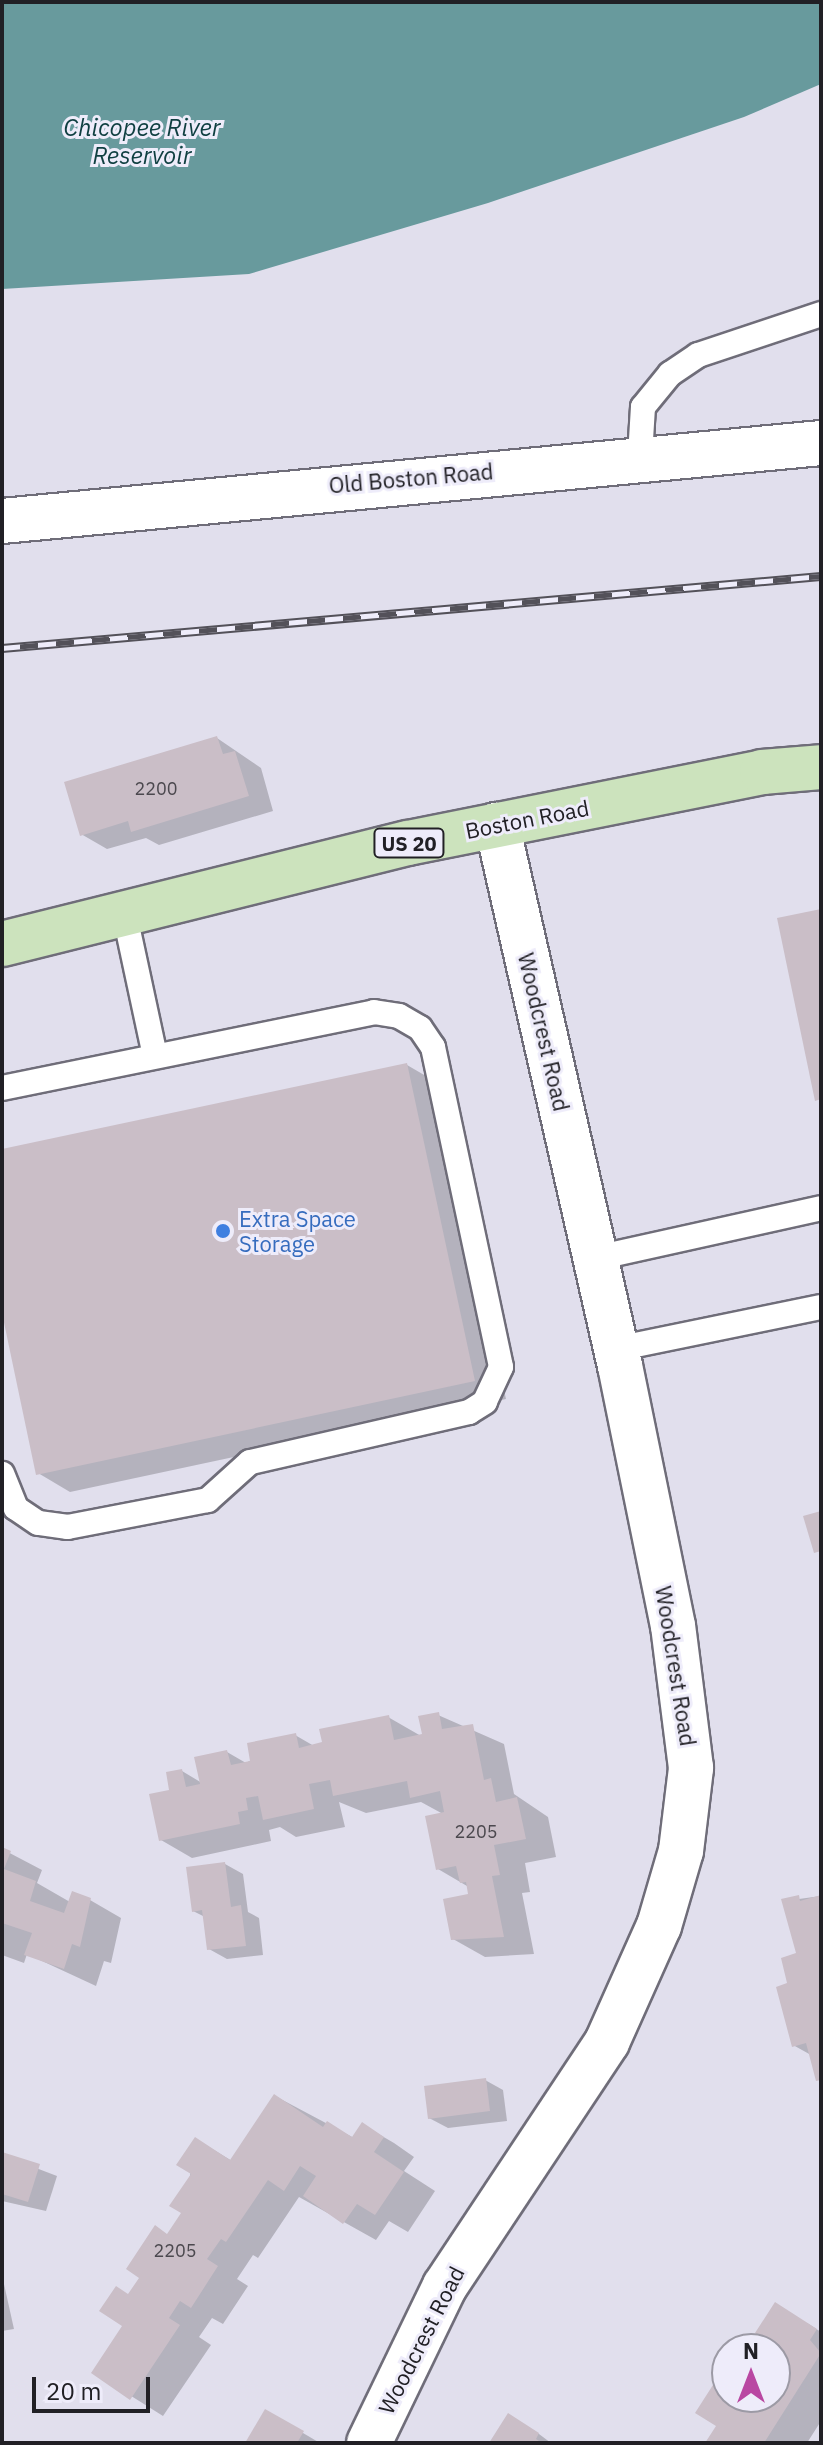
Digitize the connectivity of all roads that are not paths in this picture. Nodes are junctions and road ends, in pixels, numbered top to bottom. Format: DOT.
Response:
graph roads {
  1 [pos="821,314"];
  2 [pos="821,443"];
  3 [pos="640,456"];
  4 [pos="2,521"];
  5 [pos="821,767"];
  6 [pos="497,825"];
  7 [pos="125,916"];
  8 [pos="2,944"];
  9 [pos="155,1056"];
  10 [pos="2,1088"];
  11 [pos="821,1208"];
  12 [pos="596,1258"];
  13 [pos="821,1307"];
  14 [pos="616,1349"];
  15 [pos="2,1474"];
  16 [pos="369,2443"];
  1 -- 3 [label="lane"];
  2 -- 3 [label="street, Old Boston Road"];
  3 -- 4 [label="street, Old Boston Road"];
  5 -- 6 [label="main road, Boston Road / US 20"];
  6 -- 7 [label="main road, Boston Road / US 20"];
  6 -- 12 [label="street, Woodcrest Road"];
  7 -- 8 [label="main road, Boston Road / US 20"];
  7 -- 9 [label="lane"];
  9 -- 10 [label="lane"];
  9 -- 15 [label="lane"];
  11 -- 12 [label="lane"];
  12 -- 14 [label="street, Woodcrest Road"];
  13 -- 14 [label="lane"];
  14 -- 16 [label="street, Woodcrest Road"];
}
